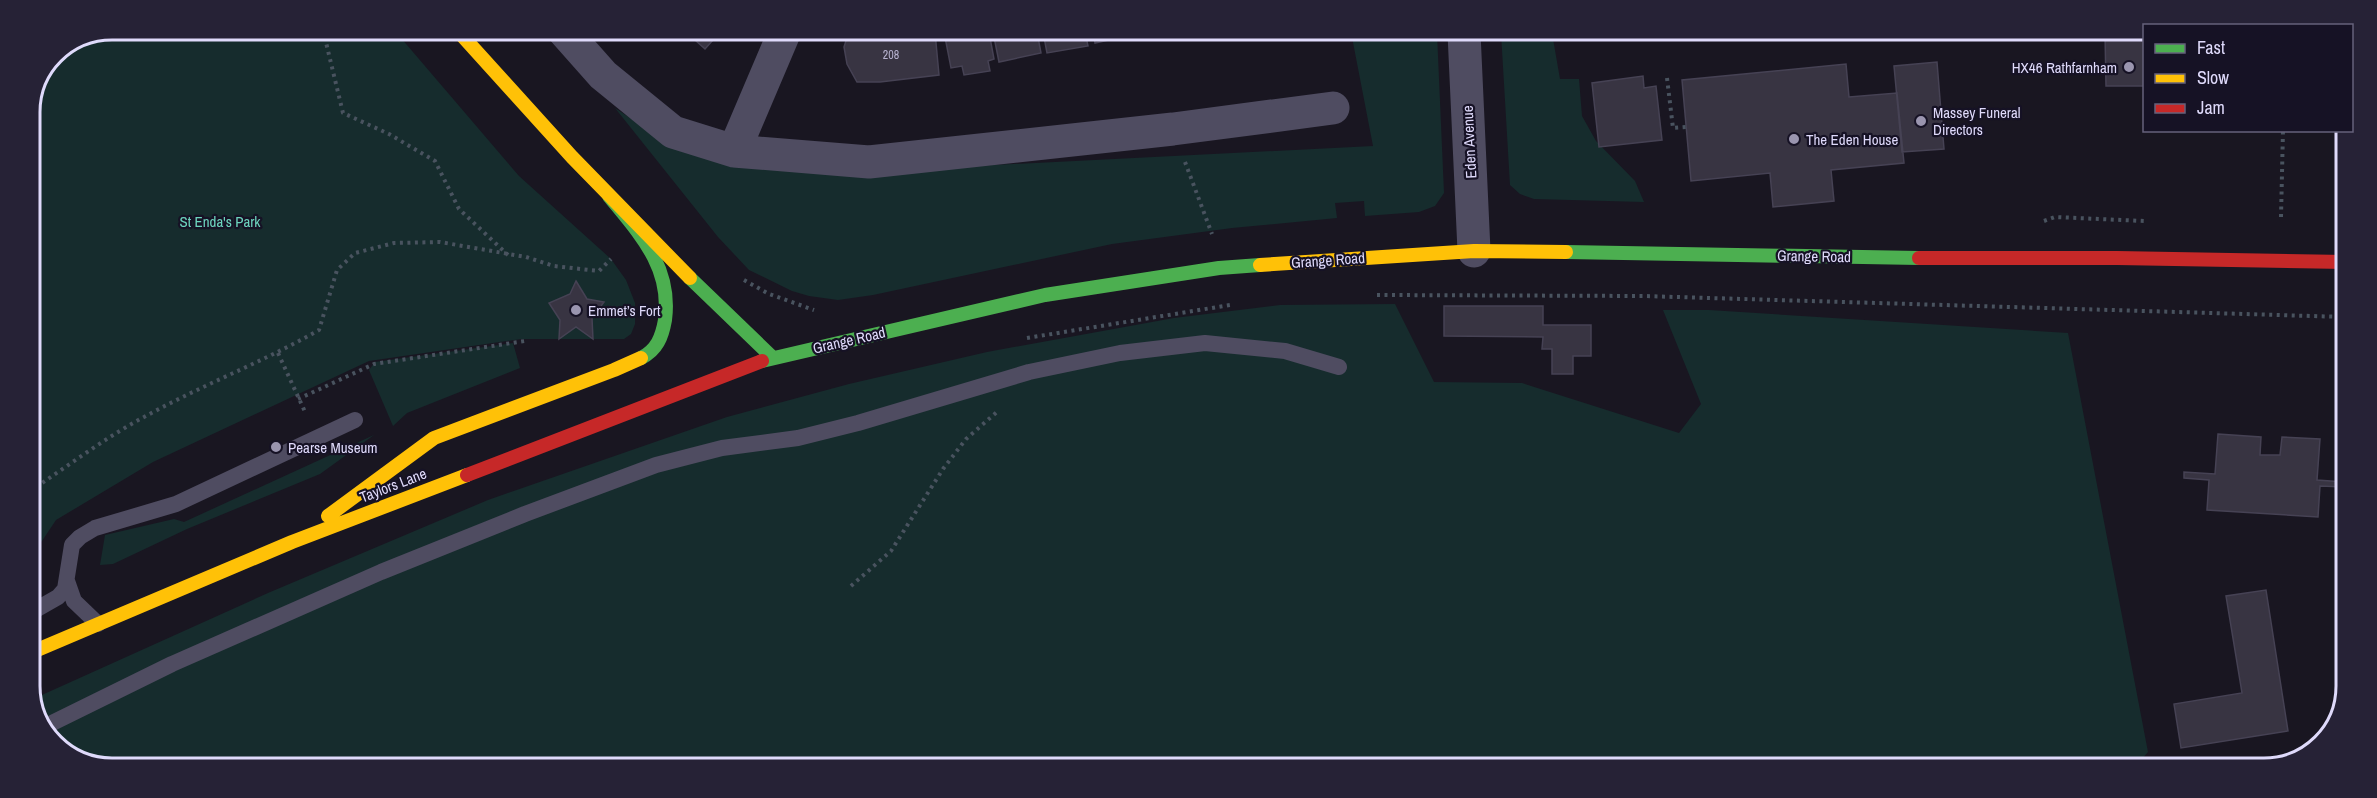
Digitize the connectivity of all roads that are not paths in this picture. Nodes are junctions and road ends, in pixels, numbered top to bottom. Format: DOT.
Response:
graph roads {
  1 [pos="467,41"];
  2 [pos="573,41"];
  3 [pos="781,41"];
  4 [pos="1464,41"];
  5 [pos="1334,108"];
  6 [pos="734,151"];
  7 [pos="609,196"];
  8 [pos="1474,251"];
  9 [pos="2336,262"];
  10 [pos="772,357"];
  11 [pos="1339,367"];
  12 [pos="355,420"];
  13 [pos="292,542"];
  14 [pos="67,581"];
  15 [pos="41,607"];
  16 [pos="98,624"];
  17 [pos="41,648"];
  18 [pos="52,723"];
  1 -- 7 [label="main road"];
  2 -- 6 [label="street"];
  3 -- 6 [label="street"];
  4 -- 8 [label="street, Eden Avenue"];
  5 -- 6 [label="street"];
  7 -- 10 [label="main road"];
  7 -- 13 [label="main road"];
  8 -- 9 [label="main road, Grange Road"];
  8 -- 10 [label="main road, Grange Road"];
  10 -- 13 [label="main road, Taylors Lane"];
  11 -- 18 [label="lane"];
  12 -- 14 [label="lane"];
  13 -- 16 [label="main road, Taylors Lane"];
  14 -- 15 [label="lane"];
  14 -- 16 [label="lane"];
  16 -- 17 [label="main road, Taylors Lane"];
}
